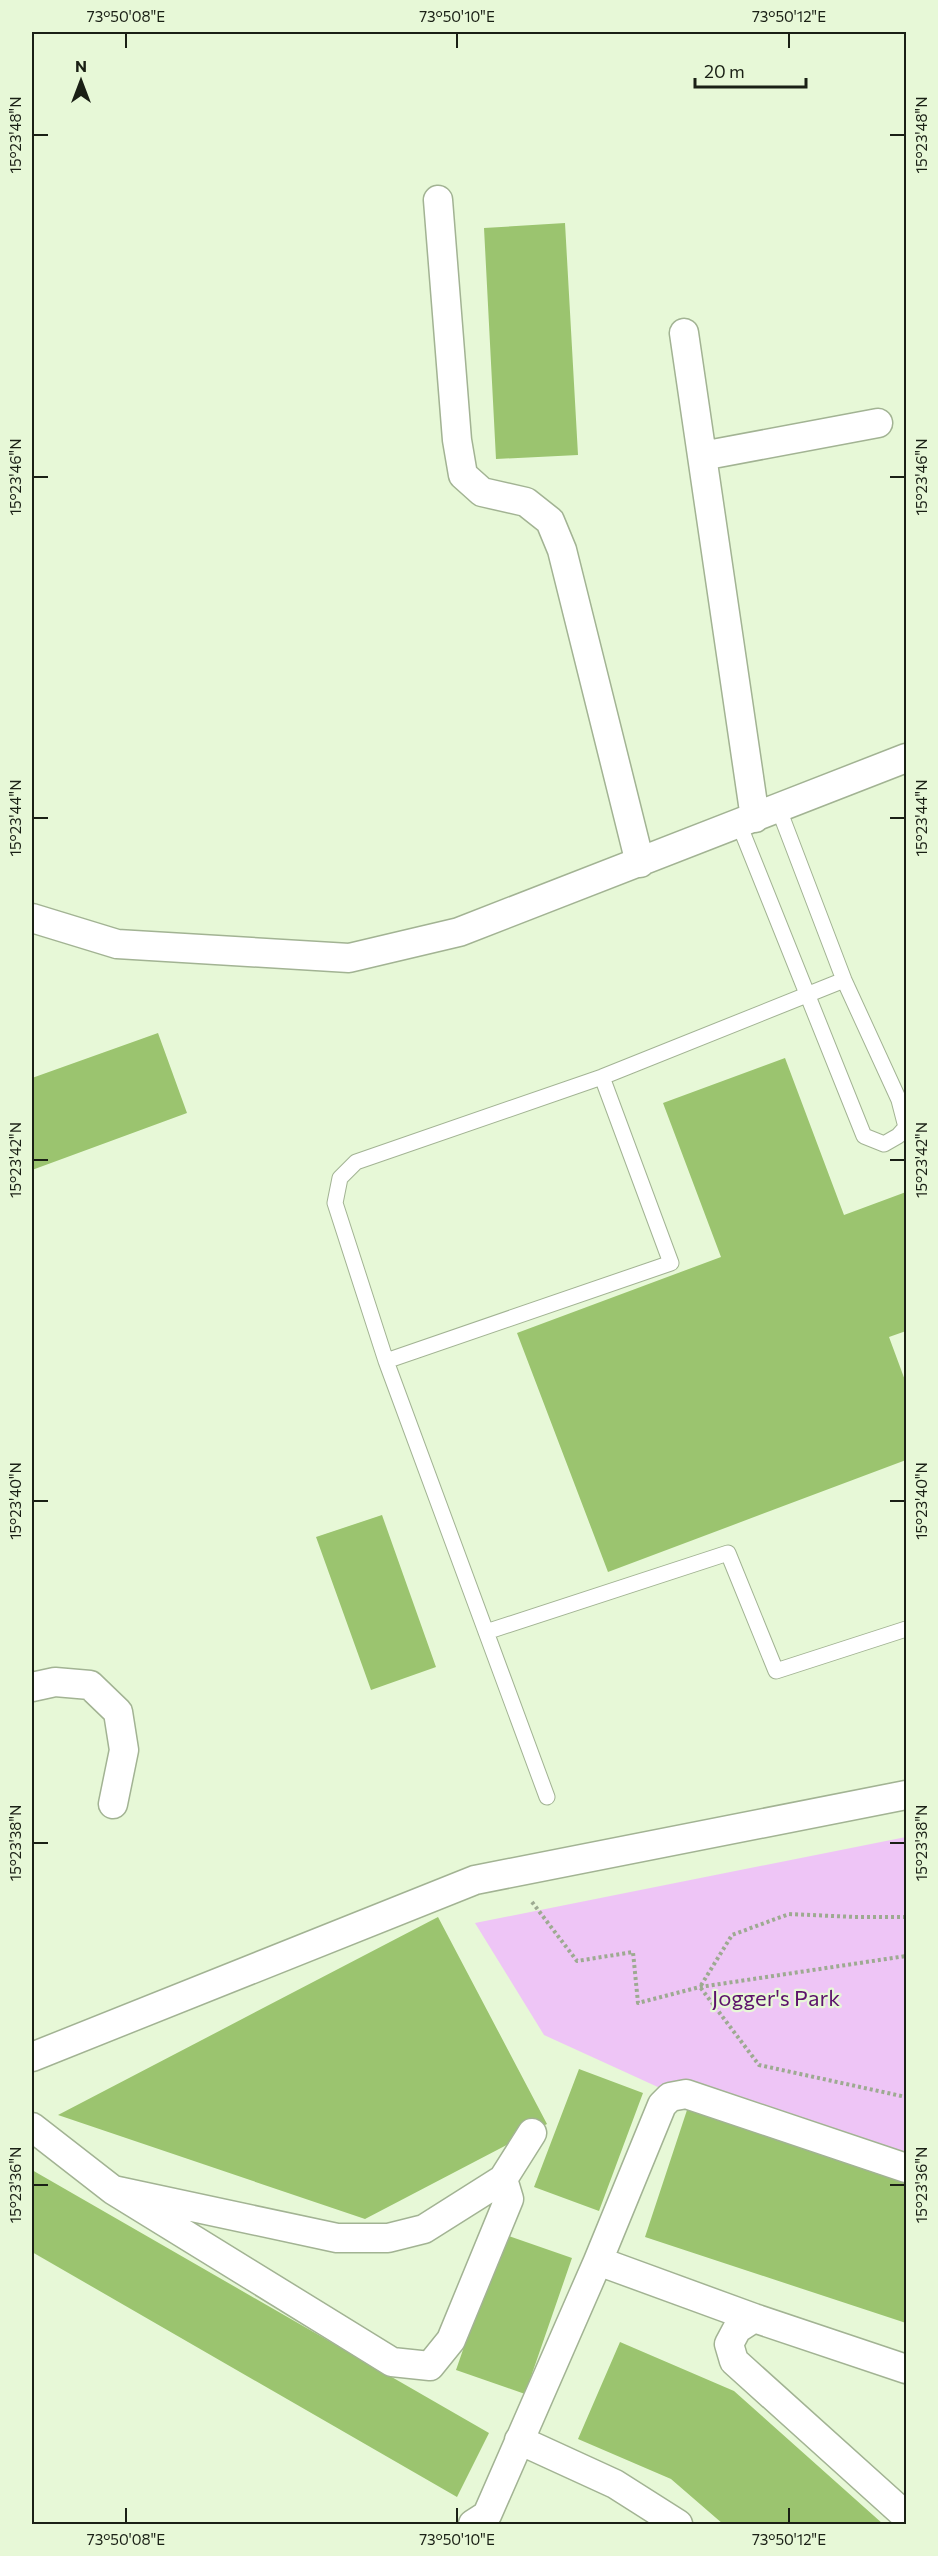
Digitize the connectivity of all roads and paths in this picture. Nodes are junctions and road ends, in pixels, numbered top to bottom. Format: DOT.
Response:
graph roads {
  1 [pos="438,200"];
  2 [pos="684,333"];
  3 [pos="878,423"];
  4 [pos="702,456"];
  5 [pos="906,758"];
  6 [pos="758,816"];
  7 [pos="640,863"];
  8 [pos="32,918"];
  9 [pos="844,980"];
  10 [pos="807,995"];
  11 [pos="602,1077"];
  12 [pos="386,1361"];
  13 [pos="906,1629"];
  14 [pos="486,1632"];
  15 [pos="32,1687"];
  16 [pos="906,1795"];
  17 [pos="547,1797"];
  18 [pos="112,1804"];
  19 [pos="510,1873"];
  20 [pos="906,1917"];
  21 [pos="906,1956"];
  22 [pos="700,1987"];
  23 [pos="32,2057"];
  24 [pos="906,2097"];
  25 [pos="32,2127"];
  26 [pos="532,2133"];
  27 [pos="906,2168"];
  28 [pos="503,2179"];
  29 [pos="112,2190"];
  30 [pos="598,2261"];
  31 [pos="754,2318"];
  32 [pos="906,2369"];
  33 [pos="519,2440"];
  34 [pos="906,2516"];
  35 [pos="488,2521"];
  36 [pos="678,2524"];
  1 -- 7 [label="street"];
  2 -- 4 [label="street"];
  3 -- 4 [label="street"];
  4 -- 6 [label="street"];
  5 -- 6 [label="street"];
  6 -- 7 [label="street"];
  6 -- 9 [label="lane"];
  6 -- 10 [label="lane"];
  7 -- 8 [label="street"];
  9 -- 10 [label="lane"];
  9 -- 10 [label="lane"];
  10 -- 11 [label="lane"];
  11 -- 12 [label="lane"];
  11 -- 12 [label="lane"];
  12 -- 14 [label="lane"];
  13 -- 14 [label="lane"];
  14 -- 17 [label="lane"];
  15 -- 18 [label="street"];
  16 -- 19 [label="street"];
  19 -- 22 [label="path"];
  19 -- 23 [label="street"];
  20 -- 22 [label="path"];
  21 -- 22 [label="path"];
  22 -- 24 [label="path"];
  25 -- 29 [label="street"];
  26 -- 28 [label="street"];
  27 -- 30 [label="street"];
  28 -- 29 [label="street"];
  28 -- 29 [label="street"];
  30 -- 31 [label="street"];
  30 -- 33 [label="street"];
  31 -- 32 [label="street"];
  31 -- 34 [label="street"];
  33 -- 35 [label="street"];
  33 -- 36 [label="street"];
}
